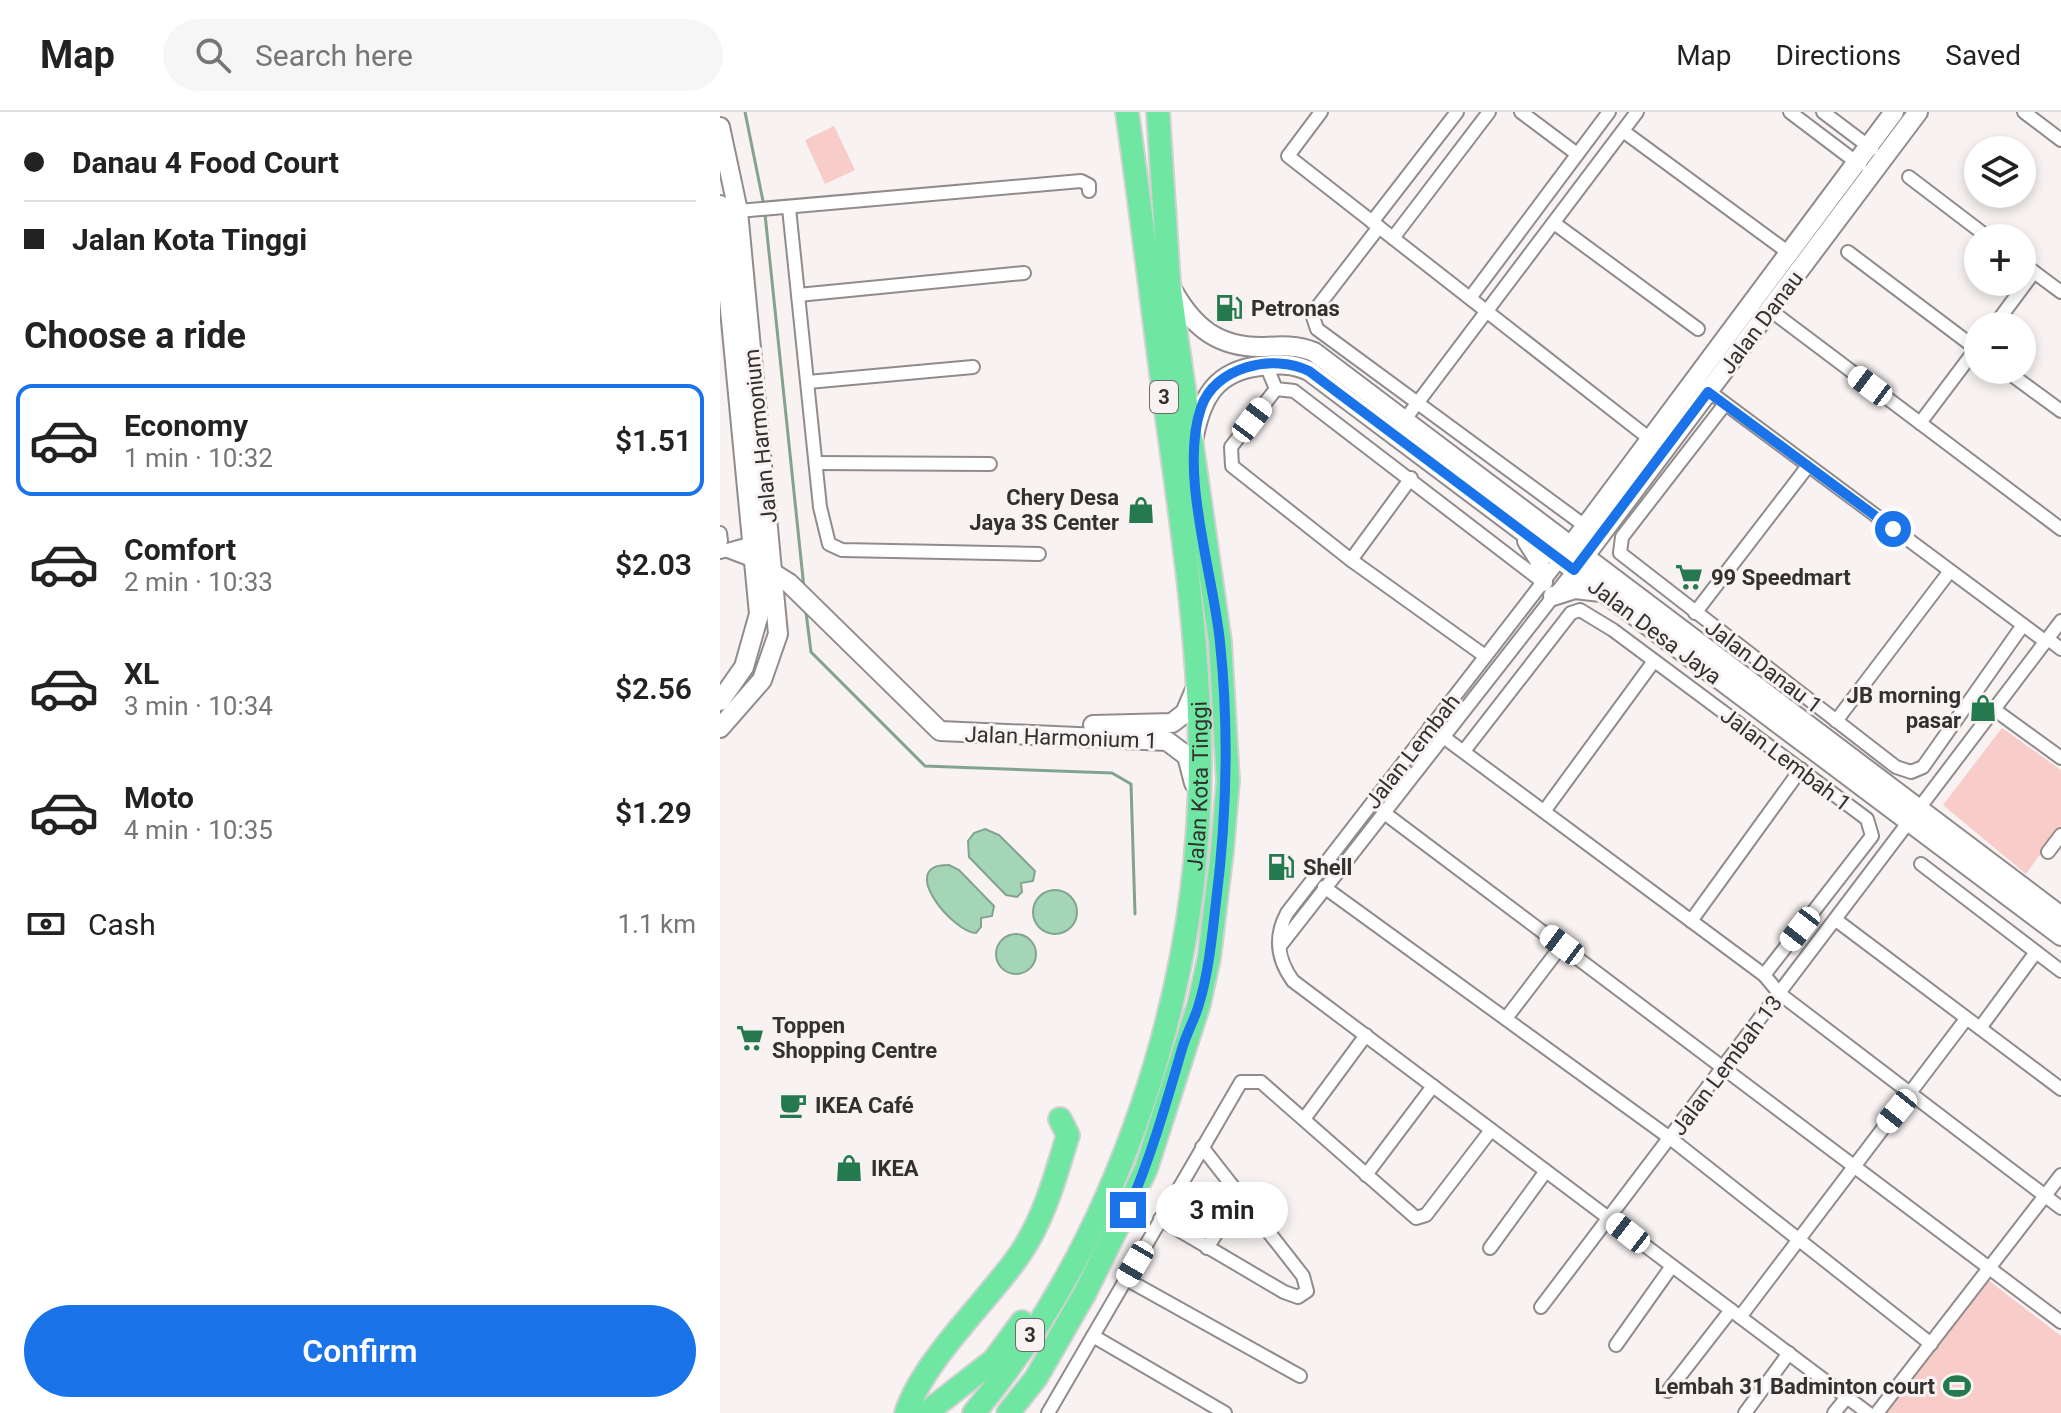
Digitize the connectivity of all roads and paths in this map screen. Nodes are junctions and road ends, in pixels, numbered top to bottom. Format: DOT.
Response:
graph roads {
  1 [pos="1127,112"];
  2 [pos="1158,112"];
  3 [pos="1321,112"];
  4 [pos="1457,112"];
  5 [pos="1489,112"];
  6 [pos="1521,112"];
  7 [pos="1609,112"];
  8 [pos="1637,112"];
  9 [pos="1790,112"];
  10 [pos="1823,112"];
  11 [pos="1894,112"];
  12 [pos="1918,112"];
  13 [pos="2024,112"];
  14 [pos="720,127"];
  15 [pos="1623,131"];
  16 [pos="2061,140"];
  17 [pos="1869,146"];
  18 [pos="1577,154"];
  19 [pos="1884,158"];
  20 [pos="1857,162"];
  21 [pos="1872,174"];
  22 [pos="1909,177"];
  23 [pos="1089,191"];
  24 [pos="729,208"];
  25 [pos="789,208"];
  26 [pos="1554,223"];
  27 [pos="1376,224"];
  28 [pos="1971,224"];
  29 [pos="1393,238"];
  30 [pos="1848,252"];
  31 [pos="1789,253"];
  32 [pos="1024,273"];
  33 [pos="2036,273"];
  34 [pos="1169,283"];
  35 [pos="2061,292"];
  36 [pos="798,295"];
  37 [pos="1470,298"];
  38 [pos="1770,310"];
  39 [pos="1488,313"];
  40 [pos="1698,329"];
  41 [pos="1964,338"];
  42 [pos="1266,365"];
  43 [pos="1964,365"];
  44 [pos="973,367"];
  45 [pos="808,382"];
  46 [pos="2024,384"];
  47 [pos="1701,386"];
  48 [pos="1276,389"];
  49 [pos="1417,404"];
  50 [pos="1725,404"];
  51 [pos="2061,411"];
  52 [pos="1920,423"];
  53 [pos="1398,428"];
  54 [pos="1650,439"];
  55 [pos="1191,450"];
  56 [pos="816,463"];
  57 [pos="990,464"];
  58 [pos="1808,466"];
  59 [pos="1411,478"];
  60 [pos="1585,526"];
  61 [pos="1546,527"];
  62 [pos="2061,529"];
  63 [pos="1605,530"];
  64 [pos="1522,531"];
  65 [pos="720,533"];
  66 [pos="722,548"];
  67 [pos="1039,554"];
  68 [pos="763,557"];
  69 [pos="1572,558"];
  70 [pos="1351,560"];
  71 [pos="1950,571"];
  72 [pos="1607,573"];
  73 [pos="1548,589"];
  74 [pos="804,591"];
  75 [pos="1604,593"];
  76 [pos="1695,613"];
  77 [pos="2061,621"];
  78 [pos="2023,625"];
  79 [pos="2047,640"];
  80 [pos="2061,649"];
  81 [pos="1485,656"];
  82 [pos="1654,661"];
  83 [pos="1198,683"];
  84 [pos="720,701"];
  85 [pos="1995,710"];
  86 [pos="1836,721"];
  87 [pos="1430,727"];
  88 [pos="720,728"];
  89 [pos="1443,736"];
  90 [pos="1464,751"];
  91 [pos="2061,758"];
  92 [pos="1801,769"];
  93 [pos="1198,806"];
  94 [pos="1545,810"];
  95 [pos="1383,812"];
  96 [pos="1915,816"];
  97 [pos="2061,835"];
  98 [pos="2048,852"];
  99 [pos="1921,864"];
  100 [pos="1324,887"];
  101 [pos="2061,916"];
  102 [pos="1836,920"];
  103 [pos="1691,921"];
  104 [pos="2061,936"];
  105 [pos="1562,945"];
  106 [pos="1278,947"];
  107 [pos="2036,952"];
  108 [pos="2061,971"];
  109 [pos="1764,975"];
  110 [pos="1780,994"];
  111 [pos="1507,1017"];
  112 [pos="1966,1019"];
  113 [pos="1980,1028"];
  114 [pos="1366,1035"];
  115 [pos="1723,1069"];
  116 [pos="1433,1086"];
  117 [pos="2061,1089"];
  118 [pos="1911,1093"];
  119 [pos="1060,1119"];
  120 [pos="1304,1119"];
  121 [pos="1491,1130"];
  122 [pos="1670,1138"];
  123 [pos="1202,1147"];
  124 [pos="1854,1165"];
  125 [pos="1546,1171"];
  126 [pos="1366,1175"];
  127 [pos="2061,1175"];
  128 [pos="1241,1195"];
  129 [pos="2045,1196"];
  130 [pos="2061,1208"];
  131 [pos="1609,1218"];
  132 [pos="1160,1219"];
  133 [pos="1798,1239"];
  134 [pos="1207,1248"];
  135 [pos="1490,1248"];
  136 [pos="1078,1253"];
  137 [pos="1672,1266"];
  138 [pos="1991,1269"];
  139 [pos="1126,1279"];
  140 [pos="1541,1307"];
  141 [pos="1735,1313"];
  142 [pos="2061,1322"];
  143 [pos="1093,1336"];
  144 [pos="1931,1344"];
  145 [pos="1616,1345"];
  146 [pos="1789,1353"];
  147 [pos="1300,1376"];
  148 [pos="1036,1378"];
  149 [pos="1668,1391"];
  150 [pos="1847,1397"];
  151 [pos="906,1413"];
  152 [pos="926,1413"];
  153 [pos="974,1413"];
  154 [pos="1008,1413"];
  155 [pos="1016,1413"];
  156 [pos="1048,1413"];
  157 [pos="1225,1413"];
  158 [pos="1745,1413"];
  159 [pos="1834,1413"];
  160 [pos="1868,1413"];
  161 [pos="1877,1413"];
  1 -- 83 [label="highway, Jalan Kota Tinggi / 3"];
  2 -- 34 [label="highway, Jalan Kota Tinggi / 3"];
  3 -- 27 [label="street"];
  4 -- 27 [label="street"];
  5 -- 29 [label="street"];
  6 -- 18 [label="street"];
  7 -- 18 [label="street"];
  8 -- 15 [label="street"];
  9 -- 20 [label="street"];
  10 -- 17 [label="street"];
  11 -- 17 [label="main road, Jalan Danau"];
  12 -- 19 [label="main road, Jalan Danau"];
  13 -- 16 [label="street"];
  14 -- 24 [label="main road, Jalan Harmonium"];
  15 -- 26 [label="street"];
  15 -- 31 [label="street"];
  17 -- 19 [label="street"];
  17 -- 20 [label="main road, Jalan Danau"];
  18 -- 37 [label="street"];
  19 -- 21 [label="main road, Jalan Danau"];
  20 -- 21 [label="street"];
  20 -- 31 [label="main road, Jalan Danau"];
  21 -- 38 [label="main road, Jalan Danau"];
  22 -- 28 [label="street"];
  23 -- 25 [label="street"];
  24 -- 25 [label="street"];
  24 -- 68 [label="main road, Jalan Harmonium"];
  25 -- 36 [label="street"];
  26 -- 39 [label="street"];
  26 -- 40 [label="street"];
  27 -- 29 [label="street"];
  27 -- 49 [label="street"];
  29 -- 37 [label="street"];
  30 -- 41 [label="street"];
  31 -- 47 [label="main road, Jalan Danau"];
  32 -- 36 [label="street"];
  33 -- 35 [label="street"];
  34 -- 53 [label="main road, Jalan Desa Jaya"];
  34 -- 55 [label="highway, Jalan Kota Tinggi / 3"];
  36 -- 45 [label="street"];
  37 -- 39 [label="street"];
  38 -- 47 [label="main road, Jalan Danau"];
  38 -- 52 [label="street"];
  39 -- 49 [label="street"];
  39 -- 54 [label="street"];
  42 -- 48 [label="street"];
  42 -- 53 [label="main road, Jalan Desa Jaya"];
  42 -- 55 [label="main road, Jalan Desa Jaya"];
  43 -- 52 [label="street"];
  44 -- 45 [label="street"];
  45 -- 56 [label="street"];
  46 -- 51 [label="street"];
  47 -- 50 [label="street"];
  47 -- 54 [label="main road, Jalan Danau"];
  47 -- 63 [label="main road, Jalan Danau"];
  48 -- 59 [label="street"];
  48 -- 70 [label="street"];
  49 -- 53 [label="street"];
  49 -- 60 [label="street"];
  50 -- 58 [label="street"];
  50 -- 76 [label="street, Jalan Danau 1"];
  52 -- 62 [label="street"];
  53 -- 61 [label="main road, Jalan Desa Jaya"];
  53 -- 64 [label="main road, Jalan Desa Jaya"];
  54 -- 60 [label="main road, Jalan Danau"];
  55 -- 148 [label="highway, Jalan Kota Tinggi / 3"];
  56 -- 57 [label="street"];
  56 -- 67 [label="street"];
  58 -- 71 [label="street"];
  58 -- 76 [label="street"];
  59 -- 70 [label="street"];
  59 -- 73 [label="street"];
  60 -- 61 [label="main road"];
  60 -- 69 [label="main road, Jalan Danau"];
  61 -- 69 [label="main road, Jalan Desa Jaya"];
  63 -- 69 [label="main road, Jalan Danau"];
  63 -- 72 [label="main road"];
  64 -- 69 [label="main road, Jalan Desa Jaya"];
  64 -- 73 [label="main road"];
  65 -- 66 [label="street"];
  66 -- 68 [label="street"];
  68 -- 74 [label="main road, Jalan Harmonium 1"];
  68 -- 84 [label="main road, Jalan Harmonium"];
  68 -- 88 [label="main road, Jalan Harmonium"];
  69 -- 72 [label="main road, Jalan Desa Jaya"];
  69 -- 73 [label="street, Jalan Lembah"];
  69 -- 75 [label="main road, Jalan Desa Jaya"];
  70 -- 81 [label="street"];
  71 -- 78 [label="street"];
  71 -- 86 [label="street"];
  72 -- 96 [label="main road, Jalan Desa Jaya"];
  73 -- 75 [label="main road"];
  73 -- 81 [label="street, Jalan Lembah"];
  73 -- 89 [label="street, Jalan Lembah"];
  74 -- 83 [label="main road, Jalan Harmonium 1"];
  74 -- 93 [label="main road, Jalan Harmonium 1"];
  75 -- 96 [label="main road, Jalan Desa Jaya"];
  76 -- 86 [label="street, Jalan Danau 1"];
  77 -- 79 [label="street, Jalan Lembah 13"];
  78 -- 79 [label="street"];
  78 -- 86 [label="street, Jalan Danau 1"];
  79 -- 80 [label="street"];
  79 -- 85 [label="street, Jalan Lembah 13"];
  81 -- 87 [label="street, Jalan Lembah"];
  82 -- 90 [label="street, Jalan Lembah 1"];
  82 -- 92 [label="street, Jalan Lembah 1"];
  82 -- 94 [label="street"];
  83 -- 93 [label="highway, Jalan Kota Tinggi / 3"];
  85 -- 91 [label="street"];
  85 -- 96 [label="street, Jalan Lembah 13"];
  87 -- 89 [label="street"];
  87 -- 106 [label="street, Jalan Lembah"];
  89 -- 90 [label="street"];
  89 -- 95 [label="street, Jalan Lembah"];
  90 -- 94 [label="street"];
  92 -- 103 [label="street"];
  92 -- 109 [label="street, Jalan Lembah 1"];
  93 -- 136 [label="highway, Jalan Kota Tinggi / 3"];
  94 -- 103 [label="street"];
  95 -- 100 [label="street, Jalan Lembah"];
  95 -- 105 [label="street"];
  96 -- 101 [label="main road, Jalan Desa Jaya"];
  96 -- 102 [label="street, Jalan Lembah 13"];
  96 -- 104 [label="main road, Jalan Desa Jaya"];
  97 -- 98 [label="street"];
  99 -- 107 [label="street"];
  100 -- 106 [label="street, Jalan Lembah"];
  100 -- 111 [label="street"];
  102 -- 110 [label="street, Jalan Lembah 13"];
  102 -- 112 [label="street"];
  103 -- 109 [label="street"];
  105 -- 111 [label="street"];
  105 -- 115 [label="street"];
  106 -- 114 [label="street"];
  107 -- 108 [label="street"];
  107 -- 113 [label="street"];
  109 -- 110 [label="street"];
  110 -- 115 [label="street, Jalan Lembah 13"];
  110 -- 118 [label="street"];
  111 -- 122 [label="street"];
  112 -- 113 [label="street"];
  112 -- 118 [label="street"];
  113 -- 117 [label="street"];
  114 -- 116 [label="street"];
  114 -- 120 [label="street"];
  115 -- 122 [label="street, Jalan Lembah 13"];
  115 -- 124 [label="street"];
  116 -- 121 [label="street"];
  116 -- 126 [label="street"];
  118 -- 124 [label="street"];
  118 -- 129 [label="street"];
  119 -- 151 [label="highway"];
  120 -- 123 [label="street"];
  120 -- 126 [label="street"];
  121 -- 125 [label="street"];
  121 -- 126 [label="street"];
  122 -- 131 [label="street, Jalan Lembah 13"];
  122 -- 133 [label="street"];
  123 -- 128 [label="street"];
  123 -- 132 [label="street"];
  124 -- 133 [label="street"];
  124 -- 138 [label="street"];
  125 -- 131 [label="street"];
  125 -- 135 [label="street"];
  127 -- 129 [label="street"];
  128 -- 134 [label="street"];
  128 -- 134 [label="street"];
  129 -- 130 [label="street"];
  129 -- 138 [label="street"];
  131 -- 137 [label="street"];
  131 -- 140 [label="street, Jalan Lembah 13"];
  132 -- 134 [label="street"];
  132 -- 139 [label="street"];
  133 -- 141 [label="street"];
  133 -- 144 [label="street"];
  136 -- 152 [label="highway"];
  136 -- 153 [label="highway, Jalan Kota Tinggi / 3"];
  137 -- 141 [label="street"];
  137 -- 145 [label="street"];
  138 -- 142 [label="street"];
  138 -- 144 [label="street"];
  139 -- 143 [label="street"];
  139 -- 147 [label="street"];
  141 -- 146 [label="street"];
  141 -- 149 [label="street"];
  143 -- 156 [label="street"];
  143 -- 157 [label="street"];
  144 -- 161 [label="street"];
  146 -- 150 [label="street"];
  146 -- 158 [label="street"];
  148 -- 154 [label="highway, Jalan Kota Tinggi / 3"];
  148 -- 155 [label="highway"];
  150 -- 159 [label="street"];
  150 -- 160 [label="street"];
}
